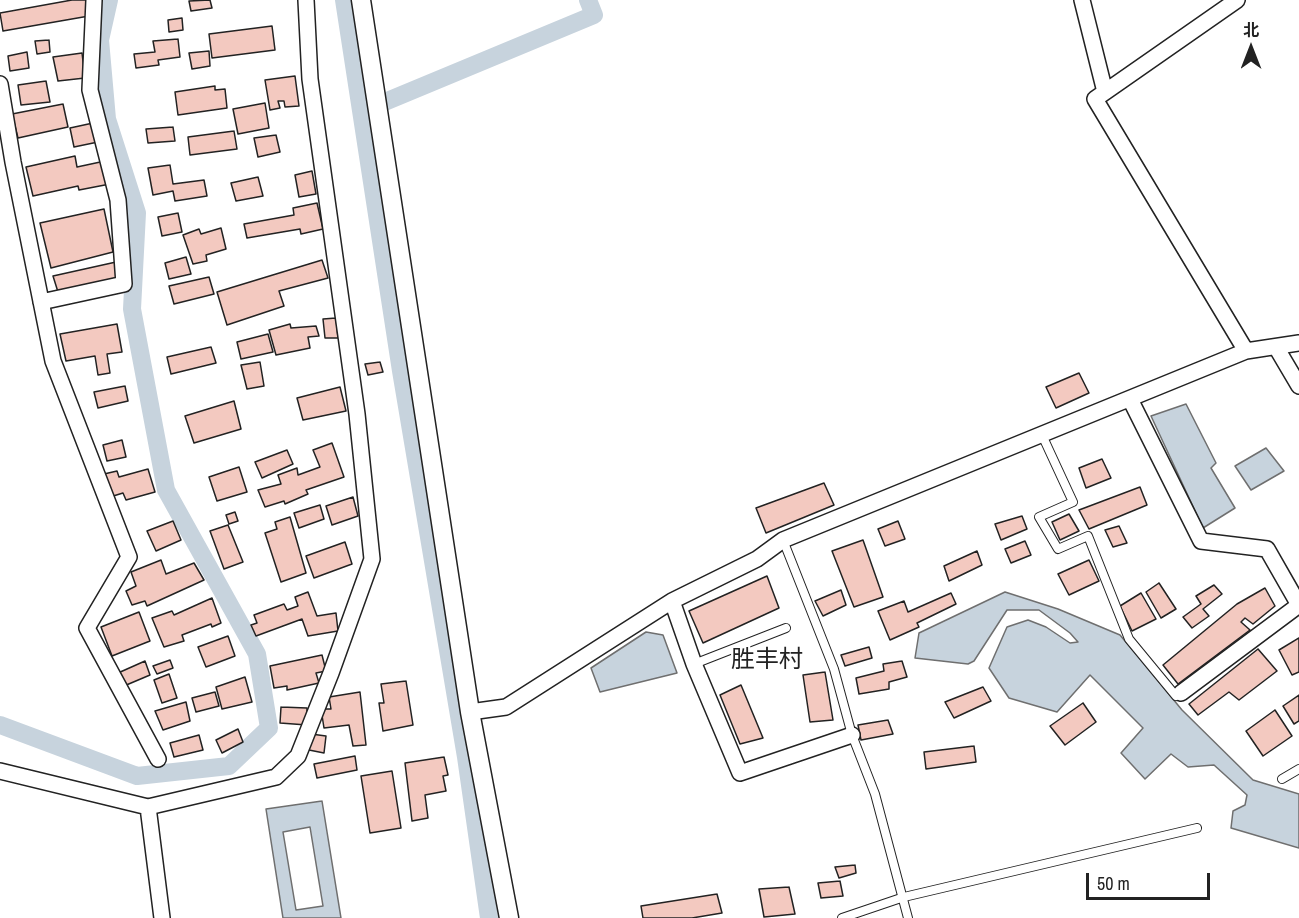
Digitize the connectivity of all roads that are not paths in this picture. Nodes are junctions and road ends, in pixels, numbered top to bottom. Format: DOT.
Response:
graph roads {
  1 [pos="94,0"];
  2 [pos="306,0"];
  3 [pos="361,0"];
  4 [pos="1082,0"];
  5 [pos="1236,0"];
  6 [pos="0,84"];
  7 [pos="1105,93"];
  8 [pos="41,302"];
  9 [pos="1299,343"];
  10 [pos="1276,347"];
  11 [pos="1246,351"];
  12 [pos="1299,386"];
  13 [pos="1130,399"];
  14 [pos="1042,435"];
  15 [pos="783,540"];
  16 [pos="672,601"];
  17 [pos="786,628"];
  18 [pos="694,664"];
  19 [pos="1181,693"];
  20 [pos="470,712"];
  21 [pos="852,735"];
  22 [pos="158,759"];
  23 [pos="1299,770"];
  24 [pos="0,771"];
  25 [pos="1281,779"];
  26 [pos="148,807"];
  27 [pos="1197,828"];
  28 [pos="904,897"];
  29 [pos="162,918"];
  30 [pos="509,918"];
  31 [pos="842,918"];
  32 [pos="908,918"];
  1 -- 8 [label="street"];
  2 -- 26 [label="street"];
  3 -- 20 [label="street"];
  4 -- 7 [label="street"];
  5 -- 7 [label="street"];
  6 -- 8 [label="street"];
  7 -- 11 [label="street"];
  8 -- 22 [label="street"];
  9 -- 10 [label="street"];
  10 -- 11 [label="street"];
  10 -- 12 [label="street"];
  11 -- 13 [label="street"];
  13 -- 14 [label="street"];
  13 -- 19 [label="street"];
  14 -- 15 [label="street"];
  14 -- 19 [label="lane"];
  15 -- 16 [label="street"];
  15 -- 21 [label="lane"];
  16 -- 18 [label="street"];
  16 -- 20 [label="street"];
  17 -- 18 [label="lane"];
  18 -- 21 [label="street"];
  20 -- 30 [label="street"];
  21 -- 28 [label="lane"];
  23 -- 25 [label="lane"];
  24 -- 26 [label="street"];
  26 -- 29 [label="street"];
  27 -- 28 [label="lane"];
  28 -- 31 [label="lane"];
  28 -- 32 [label="lane"];
}
